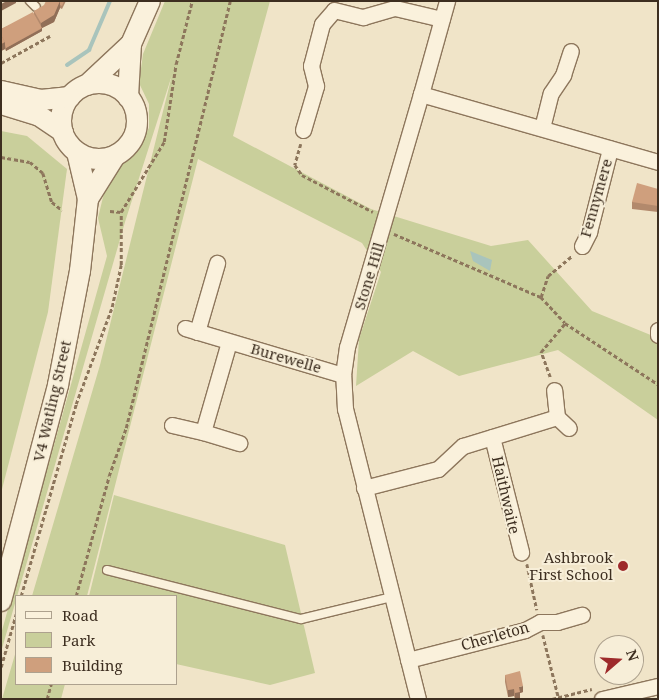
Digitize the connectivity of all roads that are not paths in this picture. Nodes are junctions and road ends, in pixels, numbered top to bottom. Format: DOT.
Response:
graph roads {
  1 [pos="150,1"];
  2 [pos="447,1"];
  3 [pos="442,19"];
  4 [pos="132,44"];
  5 [pos="571,51"];
  6 [pos="86,85"];
  7 [pos="1,91"];
  8 [pos="421,94"];
  9 [pos="70,97"];
  10 [pos="128,97"];
  11 [pos="1,104"];
  12 [pos="542,128"];
  13 [pos="303,130"];
  14 [pos="62,132"];
  15 [pos="610,149"];
  16 [pos="77,152"];
  17 [pos="115,156"];
  18 [pos="658,162"];
  19 [pos="88,199"];
  20 [pos="582,246"];
  21 [pos="217,263"];
  22 [pos="658,330"];
  23 [pos="658,334"];
  24 [pos="229,342"];
  25 [pos="343,375"];
  26 [pos="554,390"];
  27 [pos="558,417"];
  28 [pos="172,425"];
  29 [pos="569,428"];
  30 [pos="203,432"];
  31 [pos="492,437"];
  32 [pos="239,443"];
  33 [pos="364,488"];
  34 [pos="521,552"];
  35 [pos="107,570"];
  36 [pos="392,597"];
  37 [pos="1,601"];
  38 [pos="582,615"];
  39 [pos="408,660"];
  40 [pos="658,686"];
  41 [pos="418,699"];
  42 [pos="602,699"];
  1 -- 4 [label="street"];
  2 -- 3 [label="street, Stone Hill"];
  3 -- 8 [label="street, Stone Hill"];
  3 -- 13 [label="street"];
  4 -- 6 [label="street"];
  4 -- 10 [label="street"];
  5 -- 12 [label="street"];
  6 -- 9 [label="street"];
  6 -- 10 [label="street"];
  7 -- 9 [label="street"];
  8 -- 12 [label="street"];
  8 -- 25 [label="street, Stone Hill"];
  9 -- 14 [label="street"];
  10 -- 17 [label="street"];
  11 -- 14 [label="street"];
  12 -- 15 [label="street"];
  14 -- 16 [label="street"];
  15 -- 18 [label="street"];
  15 -- 20 [label="street, Fennymere"];
  16 -- 17 [label="street"];
  16 -- 19 [label="street, V4 Watling Street"];
  17 -- 19 [label="street, V4 Watling Street"];
  19 -- 37 [label="street, V4 Watling Street"];
  21 -- 24 [label="street, Burewelle"];
  22 -- 23 [label="street"];
  24 -- 25 [label="street, Burewelle"];
  24 -- 30 [label="street"];
  25 -- 33 [label="street, Stone Hill"];
  26 -- 27 [label="street"];
  27 -- 29 [label="street"];
  27 -- 31 [label="street, Haithwaite"];
  28 -- 30 [label="street"];
  30 -- 32 [label="street"];
  31 -- 33 [label="street, Haithwaite"];
  31 -- 34 [label="street, Haithwaite"];
  33 -- 36 [label="street, Stone Hill"];
  35 -- 36 [label="lane"];
  36 -- 39 [label="street, Stone Hill"];
  38 -- 39 [label="street, Cherleton"];
  39 -- 41 [label="street, Stone Hill"];
  40 -- 42 [label="street"];
}
